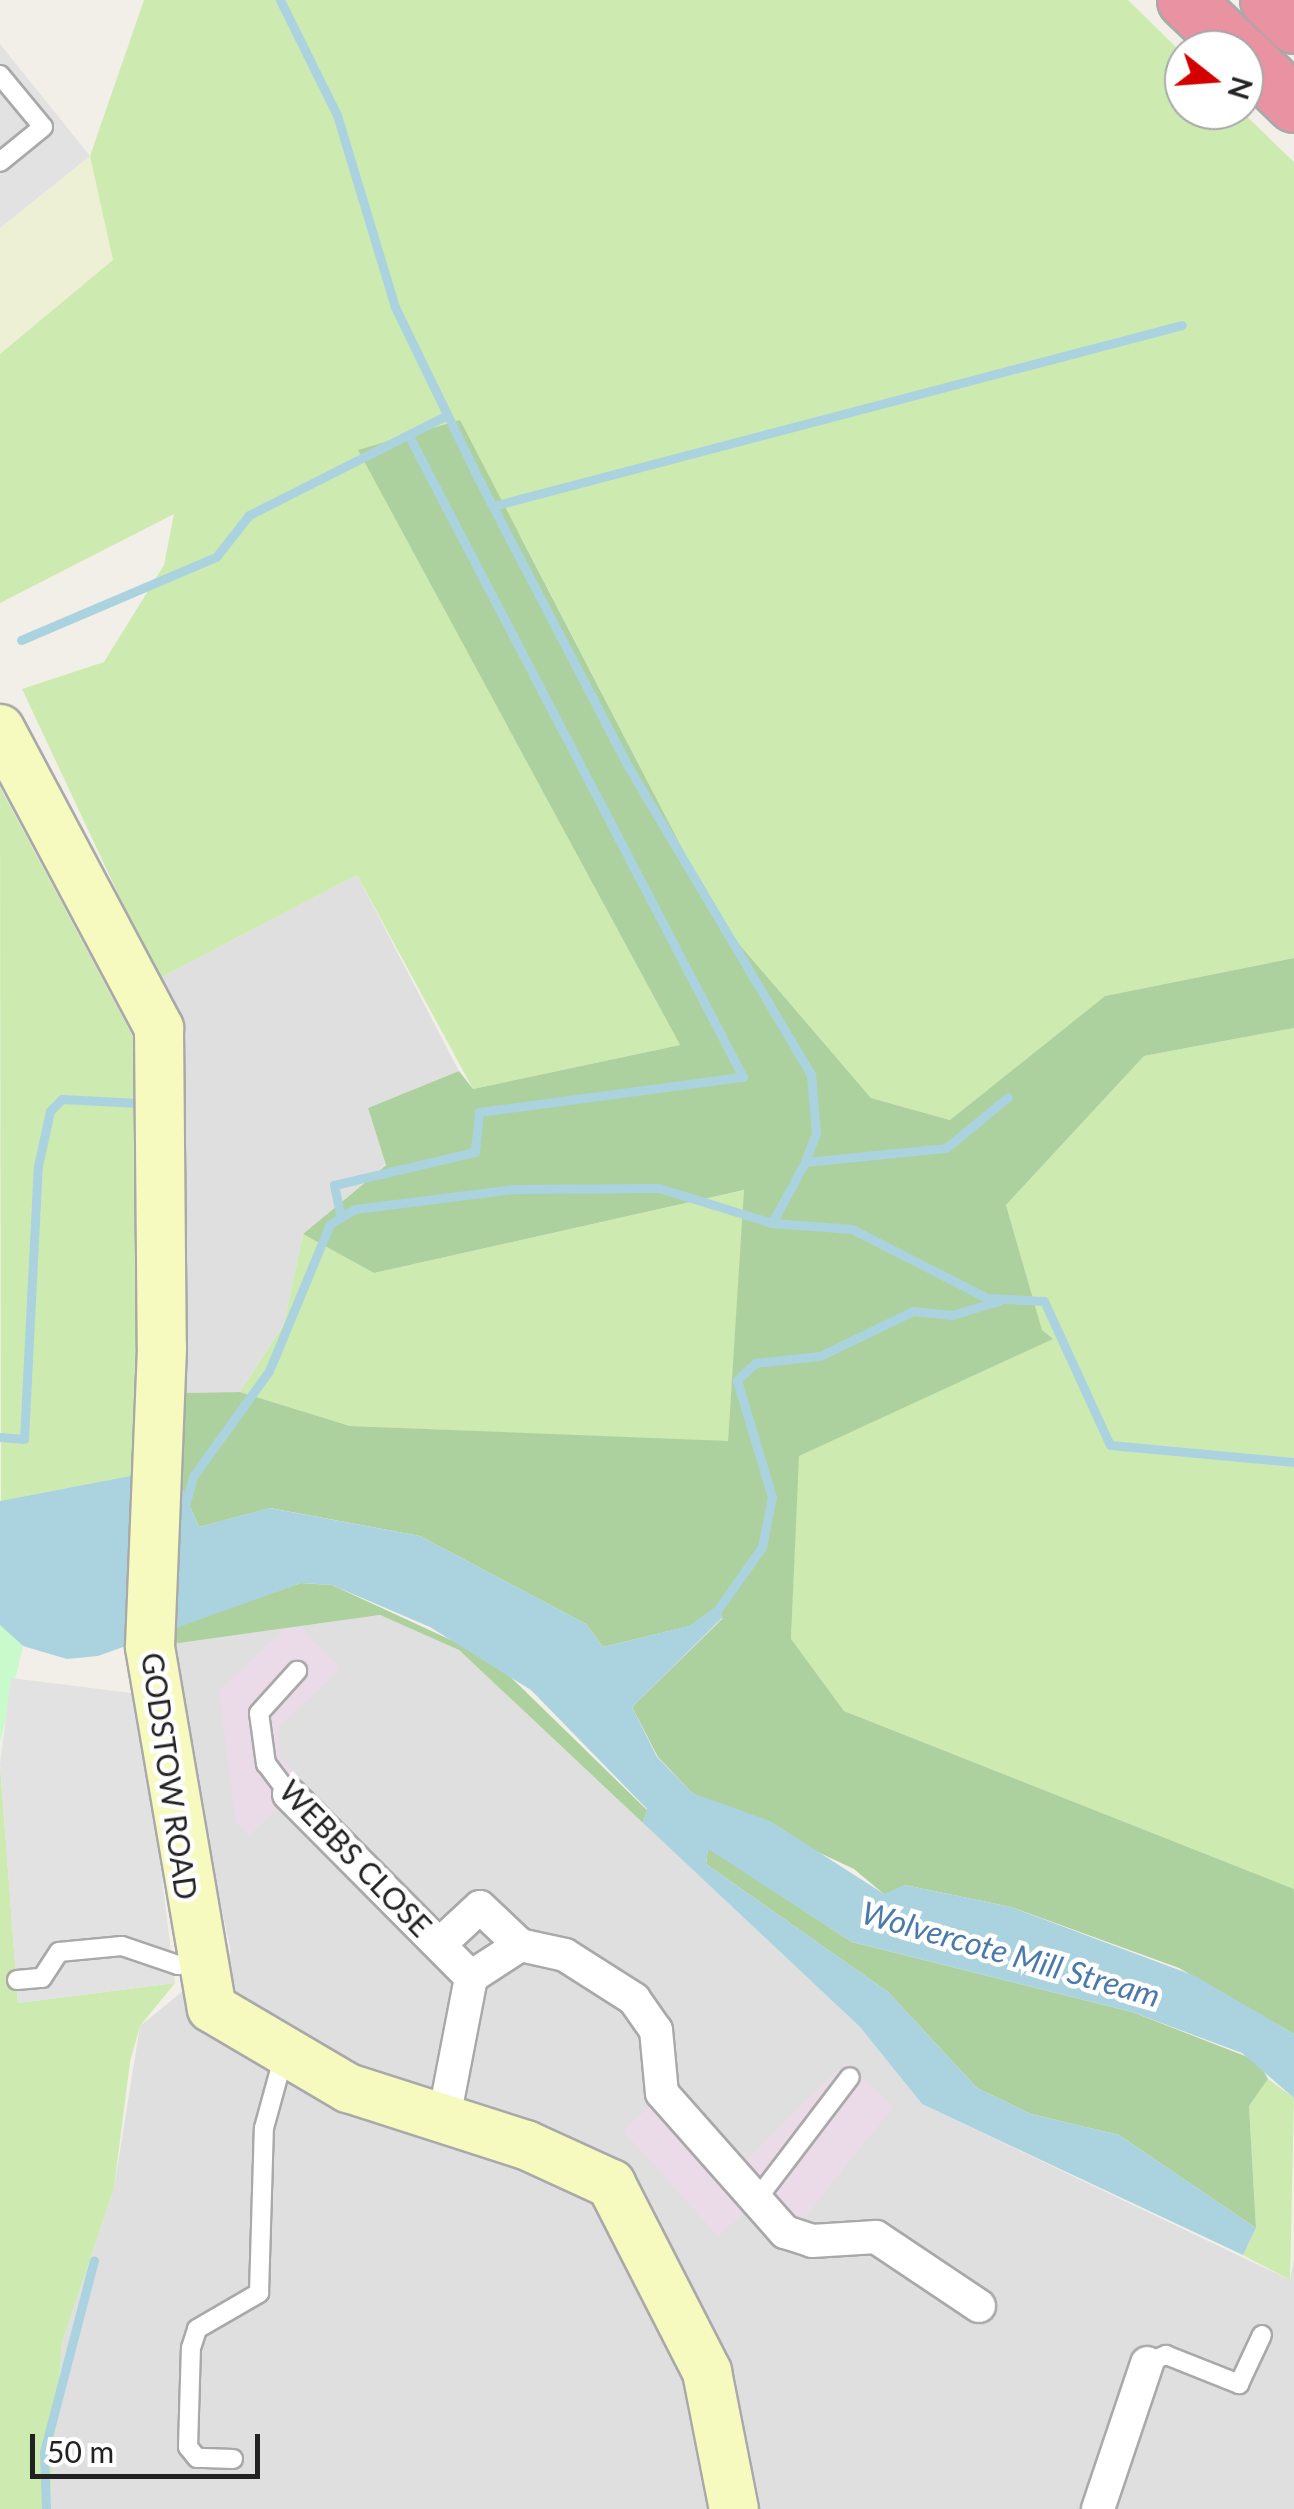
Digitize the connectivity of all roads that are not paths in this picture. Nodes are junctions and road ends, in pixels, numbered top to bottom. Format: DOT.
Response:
graph roads {
  1 [pos="1185,0"];
  2 [pos="1268,0"];
  3 [pos="1294,25"];
  4 [pos="1217,30"];
  5 [pos="0,75"];
  6 [pos="1264,75"];
  7 [pos="1294,104"];
  8 [pos="0,162"];
  9 [pos="0,729"];
  10 [pos="298,1671"];
  11 [pos="289,1794"];
  12 [pos="440,1944"];
  13 [pos="520,1946"];
  14 [pos="197,1962"];
  15 [pos="471,1977"];
  16 [pos="17,1980"];
  17 [pos="287,2046"];
  18 [pos="850,2077"];
  19 [pos="442,2124"];
  20 [pos="754,2202"];
  21 [pos="980,2306"];
  22 [pos="1262,2334"];
  23 [pos="1148,2362"];
  24 [pos="232,2459"];
  25 [pos="734,2509"];
  26 [pos="1098,2509"];
  1 -- 4 [label="highway"];
  2 -- 3 [label="highway"];
  5 -- 8 [label="lane"];
  6 -- 7 [label="highway"];
  9 -- 14 [label="street, GODSTOW ROAD"];
  10 -- 11 [label="lane, WEBBS CLOSE"];
  11 -- 12 [label="street, WEBBS CLOSE"];
  12 -- 13 [label="street, WEBBS CLOSE"];
  12 -- 15 [label="street, WEBBS CLOSE"];
  13 -- 15 [label="street"];
  13 -- 20 [label="street"];
  14 -- 16 [label="lane"];
  14 -- 17 [label="street, GODSTOW ROAD"];
  15 -- 19 [label="street"];
  17 -- 19 [label="street, GODSTOW ROAD"];
  17 -- 24 [label="lane"];
  18 -- 20 [label="lane"];
  19 -- 25 [label="street, GODSTOW ROAD"];
  20 -- 21 [label="street"];
  22 -- 23 [label="lane"];
  23 -- 26 [label="street"];
}
